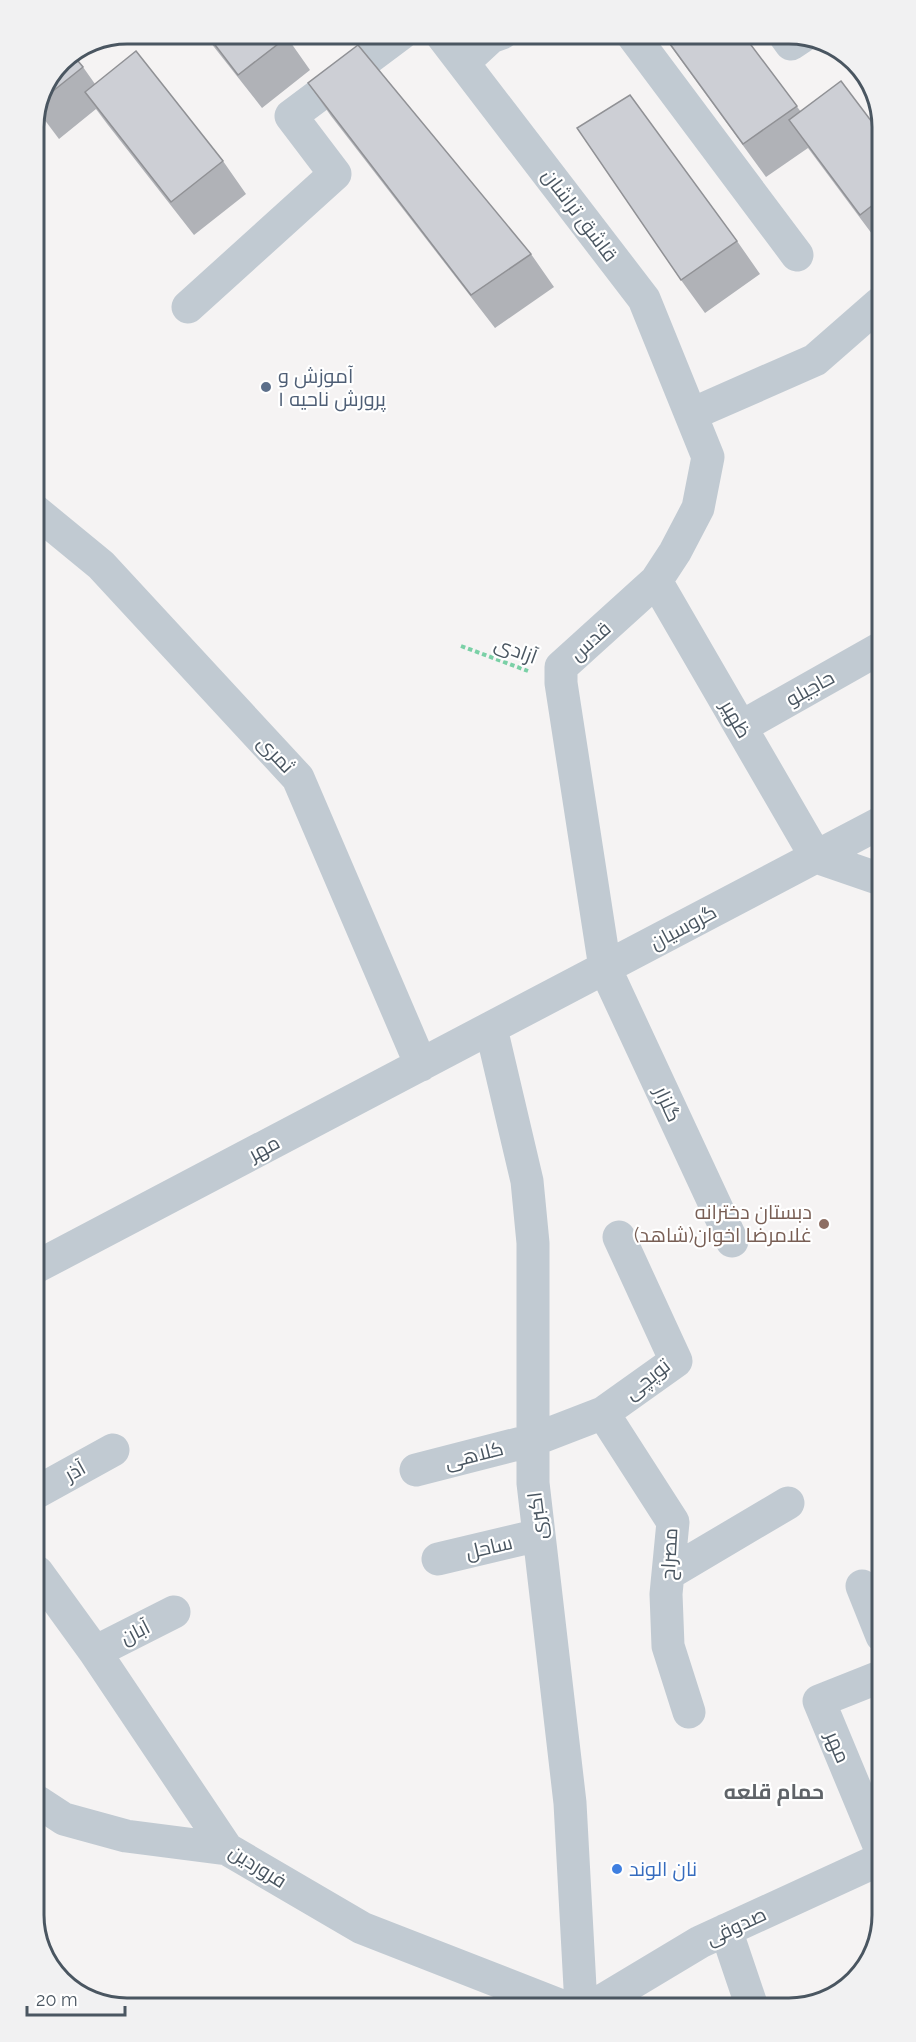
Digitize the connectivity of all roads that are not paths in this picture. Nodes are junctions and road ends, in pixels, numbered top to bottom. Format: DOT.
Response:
graph roads {
  1 [pos="387,44"];
  2 [pos="448,44"];
  3 [pos="483,44"];
  4 [pos="639,44"];
  5 [pos="463,63"];
  6 [pos="797,255"];
  7 [pos="188,308"];
  8 [pos="872,310"];
  9 [pos="692,414"];
  10 [pos="44,518"];
  11 [pos="656,581"];
  12 [pos="872,653"];
  13 [pos="741,727"];
  14 [pos="872,827"];
  15 [pos="816,857"];
  16 [pos="872,876"];
  17 [pos="605,968"];
  18 [pos="491,1028"];
  19 [pos="421,1065"];
  20 [pos="619,1237"];
  21 [pos="732,1241"];
  22 [pos="43,1263"];
  23 [pos="603,1413"];
  24 [pos="533,1440"];
  25 [pos="113,1450"];
  26 [pos="416,1470"];
  27 [pos="43,1489"];
  28 [pos="788,1503"];
  29 [pos="539,1535"];
  30 [pos="438,1559"];
  31 [pos="668,1574"];
  32 [pos="43,1581"];
  33 [pos="862,1586"];
  34 [pos="872,1611"];
  35 [pos="174,1612"];
  36 [pos="95,1652"];
  37 [pos="872,1680"];
  38 [pos="689,1712"];
  39 [pos="43,1805"];
  40 [pos="872,1829"];
  41 [pos="227,1849"];
  42 [pos="872,1861"];
  43 [pos="726,1930"];
  44 [pos="541,1998"];
  45 [pos="581,1998"];
  46 [pos="608,1998"];
  47 [pos="749,1998"];
  1 -- 7 [label="street"];
  2 -- 5 [label="street, قاشق تراشان"];
  3 -- 5 [label="street"];
  4 -- 6 [label="street"];
  5 -- 9 [label="street, قاشق تراشان"];
  8 -- 9 [label="street"];
  9 -- 11 [label="street, قدس"];
  10 -- 19 [label="street, ثمری"];
  11 -- 13 [label="street, ظهیر"];
  11 -- 17 [label="street, قدس"];
  12 -- 13 [label="street, حاجیلو"];
  13 -- 15 [label="street, ظهیر"];
  14 -- 15 [label="street, گروسیان"];
  15 -- 16 [label="street"];
  15 -- 17 [label="street, گروسیان"];
  17 -- 18 [label="street, گروسیان"];
  17 -- 21 [label="street, گلزار"];
  18 -- 19 [label="street, مهر"];
  18 -- 24 [label="street, اکبری"];
  19 -- 22 [label="street, مهر"];
  20 -- 23 [label="street, توپچی"];
  23 -- 24 [label="street, توپچی"];
  23 -- 31 [label="street, مصراح"];
  24 -- 26 [label="street, کلاهی"];
  24 -- 29 [label="street, اکبری"];
  25 -- 27 [label="street, آذر"];
  28 -- 31 [label="street"];
  29 -- 30 [label="street, ساحل"];
  29 -- 45 [label="street, اکبری"];
  31 -- 38 [label="street, مصراح"];
  32 -- 36 [label="street, فروردین"];
  33 -- 34 [label="street"];
  35 -- 36 [label="street, آبان"];
  36 -- 41 [label="street, فروردین"];
  37 -- 40 [label="street, مهر"];
  39 -- 41 [label="street"];
  41 -- 44 [label="street, فروردین"];
  42 -- 43 [label="street, صدوقی"];
  43 -- 46 [label="street, صدوقی"];
  43 -- 47 [label="street"];
}
